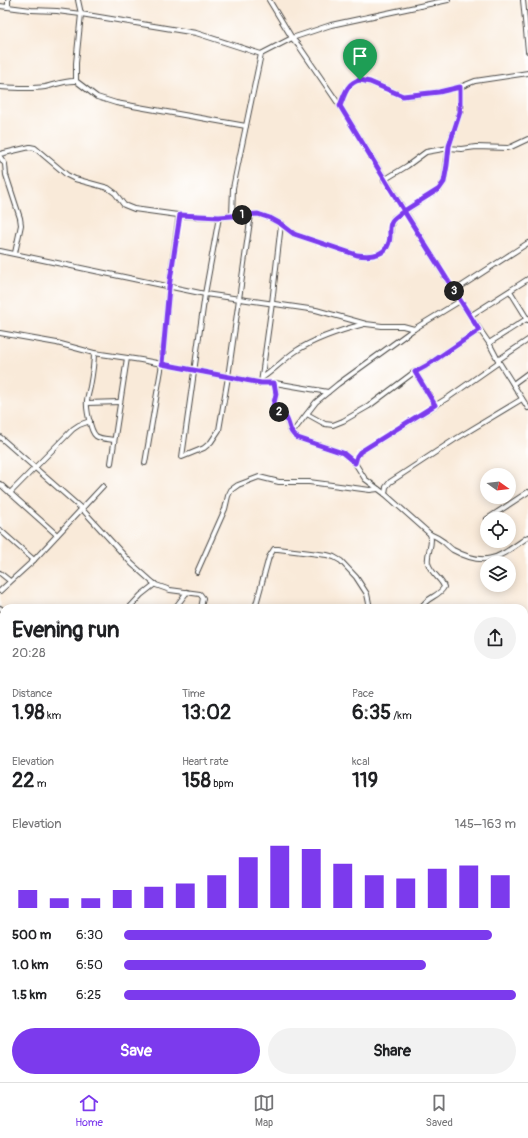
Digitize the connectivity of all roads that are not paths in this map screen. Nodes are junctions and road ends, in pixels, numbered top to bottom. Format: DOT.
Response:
graph roads {
  1 [pos="8,0"];
  2 [pos="78,0"];
  3 [pos="269,0"];
  4 [pos="448,0"];
  5 [pos="523,0"];
  6 [pos="0,6"];
  7 [pos="8,7"];
  8 [pos="81,14"];
  9 [pos="292,38"];
  10 [pos="528,51"];
  11 [pos="261,54"];
  12 [pos="528,73"];
  13 [pos="76,81"];
  14 [pos="0,87"];
  15 [pos="460,87"];
  16 [pos="340,106"];
  17 [pos="246,126"];
  18 [pos="528,139"];
  19 [pos="449,148"];
  20 [pos="0,156"];
  21 [pos="384,180"];
  22 [pos="404,211"];
  23 [pos="251,214"];
  24 [pos="180,215"];
  25 [pos="232,216"];
  26 [pos="219,217"];
  27 [pos="281,224"];
  28 [pos="528,243"];
  29 [pos="0,251"];
  30 [pos="15,253"];
  31 [pos="528,279"];
  32 [pos="169,287"];
  33 [pos="454,291"];
  34 [pos="510,292"];
  35 [pos="205,294"];
  36 [pos="238,299"];
  37 [pos="460,301"];
  38 [pos="272,303"];
  39 [pos="470,316"];
  40 [pos="528,319"];
  41 [pos="366,324"];
  42 [pos="414,329"];
  43 [pos="479,330"];
  44 [pos="0,333"];
  45 [pos="528,340"];
  46 [pos="489,343"];
  47 [pos="94,353"];
  48 [pos="127,358"];
  49 [pos="498,361"];
  50 [pos="162,364"];
  51 [pos="194,371"];
  52 [pos="415,372"];
  53 [pos="528,374"];
  54 [pos="228,377"];
  55 [pos="262,381"];
  56 [pos="274,383"];
  57 [pos="513,384"];
  58 [pos="328,392"];
  59 [pos="522,399"];
  60 [pos="120,402"];
  61 [pos="87,403"];
  62 [pos="435,405"];
  63 [pos="528,408"];
  64 [pos="307,414"];
  65 [pos="90,421"];
  66 [pos="292,433"];
  67 [pos="0,437"];
  68 [pos="114,440"];
  69 [pos="111,463"];
  70 [pos="145,463"];
  71 [pos="355,463"];
  72 [pos="35,468"];
  73 [pos="0,484"];
  74 [pos="103,486"];
  75 [pos="378,489"];
  76 [pos="528,492"];
  77 [pos="10,493"];
  78 [pos="385,494"];
  79 [pos="82,509"];
  80 [pos="498,512"];
  81 [pos="0,530"];
  82 [pos="430,534"];
  83 [pos="57,535"];
  84 [pos="528,537"];
  85 [pos="34,560"];
  86 [pos="197,572"];
  87 [pos="0,573"];
  88 [pos="10,581"];
  89 [pos="155,584"];
  90 [pos="0,591"];
  91 [pos="187,592"];
  92 [pos="133,604"];
  93 [pos="177,604"];
  94 [pos="202,604"];
  95 [pos="256,604"];
  96 [pos="369,604"];
  97 [pos="423,604"];
  1 -- 7 [label="street"];
  2 -- 8 [label="street"];
  3 -- 9 [label="street"];
  4 -- 9 [label="street"];
  5 -- 10 [label="street"];
  6 -- 7 [label="street"];
  7 -- 8 [label="street"];
  8 -- 11 [label="street"];
  8 -- 13 [label="street"];
  9 -- 11 [label="street"];
  9 -- 16 [label="street"];
  11 -- 17 [label="street"];
  12 -- 15 [label="street"];
  13 -- 14 [label="street"];
  13 -- 17 [label="street"];
  15 -- 16 [label="street"];
  15 -- 19 [label="street"];
  16 -- 21 [label="street"];
  17 -- 25 [label="street"];
  18 -- 19 [label="street"];
  19 -- 21 [label="street"];
  19 -- 22 [label="street"];
  20 -- 24 [label="street"];
  20 -- 30 [label="street"];
  21 -- 22 [label="street"];
  22 -- 27 [label="street"];
  22 -- 33 [label="street"];
  23 -- 25 [label="street"];
  23 -- 27 [label="street"];
  23 -- 36 [label="street"];
  24 -- 26 [label="street"];
  24 -- 32 [label="street"];
  25 -- 26 [label="street"];
  26 -- 35 [label="street"];
  27 -- 38 [label="street"];
  28 -- 33 [label="street"];
  29 -- 30 [label="street"];
  30 -- 32 [label="street"];
  31 -- 34 [label="street"];
  32 -- 35 [label="street"];
  32 -- 50 [label="street"];
  33 -- 37 [label="street"];
  34 -- 39 [label="street"];
  34 -- 40 [label="street"];
  35 -- 36 [label="street"];
  35 -- 51 [label="street"];
  36 -- 38 [label="street"];
  36 -- 54 [label="street"];
  37 -- 39 [label="street"];
  37 -- 42 [label="street"];
  38 -- 41 [label="street"];
  38 -- 55 [label="street"];
  39 -- 43 [label="street"];
  40 -- 46 [label="street"];
  41 -- 42 [label="street"];
  41 -- 55 [label="street"];
  42 -- 58 [label="street"];
  43 -- 46 [label="street"];
  43 -- 52 [label="street"];
  44 -- 47 [label="street"];
  45 -- 49 [label="street"];
  46 -- 49 [label="street"];
  47 -- 48 [label="street"];
  47 -- 61 [label="street"];
  48 -- 50 [label="street"];
  48 -- 60 [label="street"];
  49 -- 57 [label="street"];
  49 -- 62 [label="street"];
  50 -- 51 [label="street"];
  50 -- 70 [label="street"];
  51 -- 54 [label="street"];
  51 -- 54 [label="street"];
  52 -- 62 [label="street"];
  52 -- 64 [label="street"];
  53 -- 57 [label="street"];
  54 -- 55 [label="street"];
  55 -- 56 [label="street"];
  56 -- 58 [label="street"];
  56 -- 66 [label="street"];
  57 -- 59 [label="street"];
  58 -- 64 [label="street"];
  59 -- 63 [label="street"];
  59 -- 78 [label="street"];
  60 -- 61 [label="street"];
  60 -- 68 [label="street"];
  61 -- 65 [label="street"];
  62 -- 71 [label="street"];
  64 -- 66 [label="street"];
  65 -- 68 [label="street"];
  65 -- 72 [label="street"];
  66 -- 71 [label="street"];
  67 -- 72 [label="street"];
  68 -- 69 [label="street"];
  71 -- 75 [label="street"];
  72 -- 77 [label="street"];
  72 -- 79 [label="street"];
  73 -- 77 [label="street"];
  74 -- 79 [label="street"];
  75 -- 78 [label="street"];
  75 -- 86 [label="street"];
  76 -- 80 [label="street"];
  77 -- 83 [label="street"];
  78 -- 82 [label="street"];
  79 -- 83 [label="street"];
  79 -- 89 [label="street"];
  81 -- 85 [label="street"];
  82 -- 84 [label="street"];
  82 -- 97 [label="street"];
  83 -- 85 [label="street"];
  85 -- 88 [label="street"];
  87 -- 88 [label="street"];
  88 -- 90 [label="street"];
  89 -- 91 [label="street"];
  89 -- 92 [label="street"];
  91 -- 93 [label="street"];
  91 -- 94 [label="street"];
  95 -- 96 [label="street"];
}
